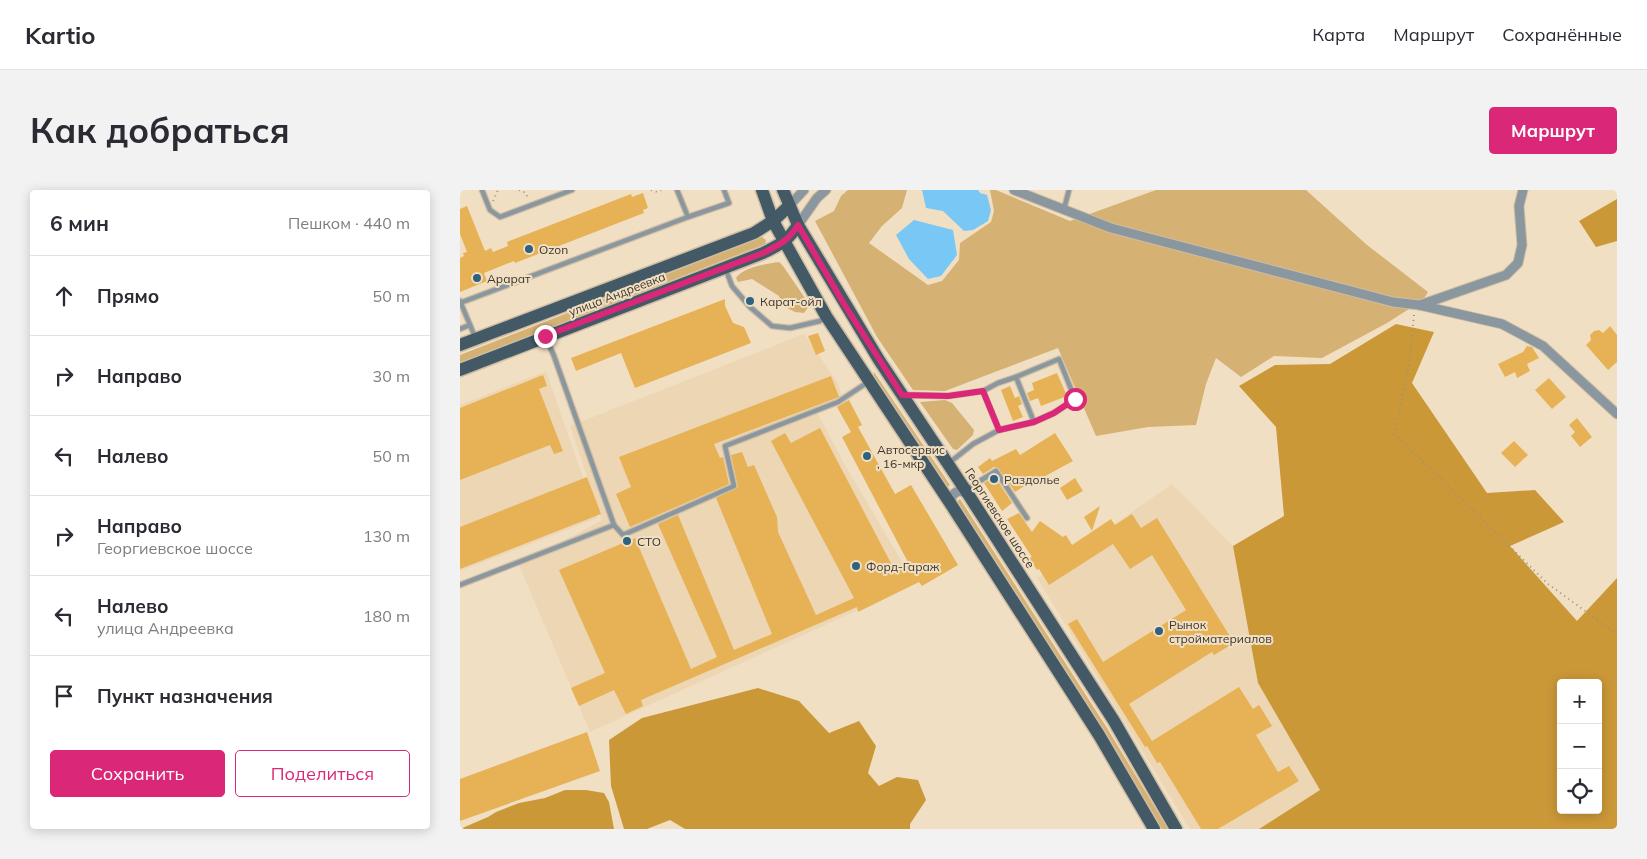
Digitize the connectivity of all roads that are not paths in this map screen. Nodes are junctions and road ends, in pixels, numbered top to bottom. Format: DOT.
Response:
graph roads {
  1 [pos="482,190"];
  2 [pos="572,190"];
  3 [pos="677,190"];
  4 [pos="724,190"];
  5 [pos="762,190"];
  6 [pos="783,190"];
  7 [pos="804,190"];
  8 [pos="826,190"];
  9 [pos="1014,190"];
  10 [pos="1069,190"];
  11 [pos="1523,190"];
  12 [pos="789,206"];
  13 [pos="1064,209"];
  14 [pos="688,217"];
  15 [pos="773,221"];
  16 [pos="798,225"];
  17 [pos="784,242"];
  18 [pos="725,268"];
  19 [pos="460,302"];
  20 [pos="1417,305"];
  21 [pos="826,316"];
  22 [pos="470,325"];
  23 [pos="460,329"];
  24 [pos="545,336"];
  25 [pos="476,338"];
  26 [pos="460,345"];
  27 [pos="460,370"];
  28 [pos="1016,378"];
  29 [pos="869,382"];
  30 [pos="983,391"];
  31 [pos="902,395"];
  32 [pos="1617,414"];
  33 [pos="1034,422"];
  34 [pos="999,430"];
  35 [pos="948,464"];
  36 [pos="967,492"];
  37 [pos="952,506"];
  38 [pos="1027,518"];
  39 [pos="614,525"];
  40 [pos="460,585"];
  41 [pos="1154,829"];
  42 [pos="1176,829"];
  1 -- 2 [label="lane"];
  3 -- 14 [label="lane"];
  4 -- 14 [label="lane"];
  5 -- 15 [label="main road"];
  6 -- 12 [label="main road, Георгиевское шоссе"];
  7 -- 12 [label="street"];
  8 -- 16 [label="street"];
  9 -- 13 [label="street"];
  10 -- 13 [label="lane"];
  11 -- 20 [label="street"];
  12 -- 15 [label="main road, улица Андреевка"];
  12 -- 16 [label="main road, Георгиевское шоссе"];
  13 -- 20 [label="street"];
  14 -- 19 [label="lane"];
  15 -- 17 [label="main road"];
  15 -- 25 [label="main road, улица Андреевка"];
  16 -- 17 [label="main road"];
  16 -- 31 [label="main road, Георгиевское шоссе"];
  17 -- 18 [label="main road, улица Андреевка"];
  17 -- 21 [label="main road"];
  18 -- 21 [label="lane"];
  18 -- 24 [label="main road, улица Андреевка"];
  19 -- 22 [label="lane"];
  20 -- 32 [label="street"];
  21 -- 29 [label="main road"];
  22 -- 23 [label="lane"];
  22 -- 25 [label="lane"];
  24 -- 27 [label="main road, улица Андреевка"];
  24 -- 39 [label="lane"];
  25 -- 26 [label="main road, улица Андреевка"];
  28 -- 30 [label="lane"];
  28 -- 33 [label="lane"];
  28 -- 33 [label="lane"];
  29 -- 37 [label="main road"];
  29 -- 39 [label="lane"];
  30 -- 31 [label="lane"];
  30 -- 34 [label="lane"];
  31 -- 35 [label="main road, Георгиевское шоссе"];
  33 -- 34 [label="lane"];
  34 -- 35 [label="lane"];
  35 -- 36 [label="main road, Георгиевское шоссе"];
  36 -- 37 [label="street"];
  36 -- 38 [label="lane"];
  36 -- 42 [label="main road, Георгиевское шоссе"];
  37 -- 41 [label="main road"];
  39 -- 40 [label="lane"];
}
